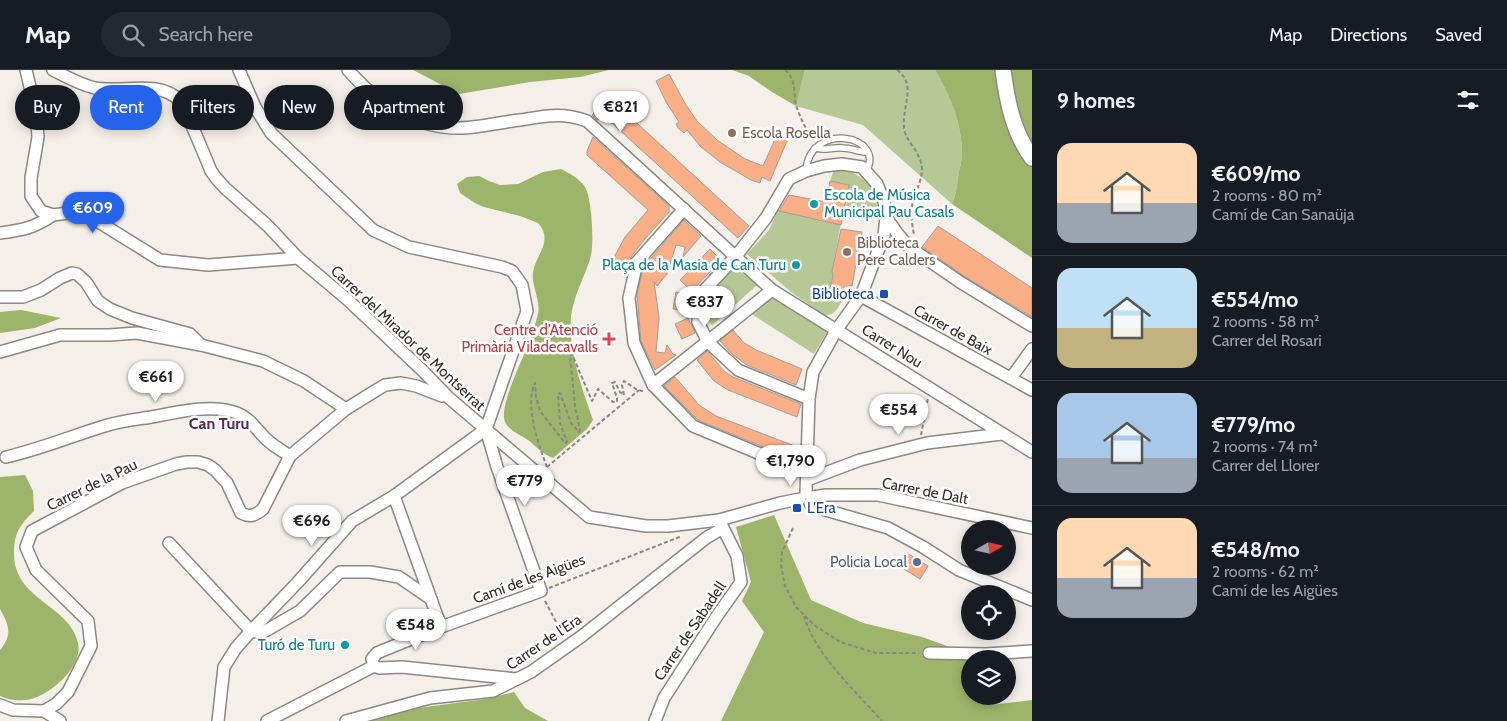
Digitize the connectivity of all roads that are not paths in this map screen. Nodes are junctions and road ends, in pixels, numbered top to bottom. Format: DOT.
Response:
graph roads {
  1 [pos="26,70"];
  2 [pos="53,70"];
  3 [pos="239,70"];
  4 [pos="348,70"];
  5 [pos="1003,70"];
  6 [pos="815,148"];
  7 [pos="867,152"];
  8 [pos="1032,158"];
  9 [pos="806,171"];
  10 [pos="866,172"];
  11 [pos="684,209"];
  12 [pos="53,215"];
  13 [pos="886,217"];
  14 [pos="0,233"];
  15 [pos="736,256"];
  16 [pos="298,258"];
  17 [pos="772,290"];
  18 [pos="860,296"];
  19 [pos="0,297"];
  20 [pos="1032,326"];
  21 [pos="837,329"];
  22 [pos="708,342"];
  23 [pos="201,344"];
  24 [pos="1032,349"];
  25 [pos="0,352"];
  26 [pos="1011,378"];
  27 [pos="651,389"];
  28 [pos="1032,390"];
  29 [pos="449,398"];
  30 [pos="809,398"];
  31 [pos="346,410"];
  32 [pos="486,430"];
  33 [pos="1002,434"];
  34 [pos="1032,452"];
  35 [pos="290,456"];
  36 [pos="6,457"];
  37 [pos="807,474"];
  38 [pos="394,496"];
  39 [pos="807,498"];
  40 [pos="721,524"];
  41 [pos="1032,528"];
  42 [pos="170,543"];
  43 [pos="431,599"];
  44 [pos="1032,600"];
  45 [pos="441,627"];
  46 [pos="251,631"];
  47 [pos="1032,651"];
  48 [pos="929,653"];
  49 [pos="374,666"];
  50 [pos="516,679"];
  51 [pos="0,705"];
  52 [pos="44,711"];
  53 [pos="60,721"];
  54 [pos="218,721"];
  55 [pos="267,721"];
  56 [pos="346,721"];
  57 [pos="655,721"];
  1 -- 12 [label="street"];
  2 -- 16 [label="street, Carrer del Mirador de Montserrat"];
  3 -- 32 [label="street"];
  4 -- 11 [label="street"];
  5 -- 8 [label="street"];
  6 -- 7 [label="lane"];
  6 -- 7 [label="lane"];
  6 -- 9 [label="lane"];
  7 -- 10 [label="lane"];
  9 -- 10 [label="street"];
  9 -- 15 [label="street"];
  10 -- 13 [label="street"];
  11 -- 15 [label="street"];
  11 -- 27 [label="street"];
  12 -- 14 [label="street"];
  12 -- 16 [label="street"];
  13 -- 18 [label="street"];
  13 -- 20 [label="street"];
  15 -- 17 [label="street"];
  15 -- 22 [label="street"];
  16 -- 29 [label="street, Carrer del Mirador de Montserrat"];
  17 -- 21 [label="street"];
  17 -- 22 [label="street"];
  18 -- 21 [label="street"];
  18 -- 26 [label="street, Carrer de Baix"];
  19 -- 23 [label="street"];
  21 -- 30 [label="street"];
  21 -- 33 [label="street, Carrer Nou"];
  22 -- 27 [label="street"];
  22 -- 30 [label="street"];
  23 -- 25 [label="street"];
  23 -- 31 [label="street"];
  24 -- 26 [label="street"];
  26 -- 28 [label="street, Carrer de Baix"];
  27 -- 37 [label="street"];
  29 -- 31 [label="street, Carrer de la Pau"];
  29 -- 32 [label="street, Carrer del Mirador de Montserrat"];
  30 -- 37 [label="street"];
  31 -- 35 [label="street, Carrer de la Pau"];
  32 -- 38 [label="street"];
  32 -- 40 [label="street, Carrer del Mirador de Montserrat"];
  32 -- 45 [label="street, Camí de les Aigües"];
  33 -- 34 [label="street, Carrer Nou"];
  33 -- 37 [label="street"];
  35 -- 36 [label="street"];
  35 -- 52 [label="street, Carrer de la Pau"];
  37 -- 39 [label="street"];
  38 -- 43 [label="street"];
  38 -- 46 [label="street"];
  39 -- 40 [label="street, Carrer del Mirador de Montserrat"];
  39 -- 41 [label="street, Carrer de Dalt"];
  39 -- 44 [label="street"];
  40 -- 50 [label="street, Carrer de l'Era"];
  40 -- 57 [label="street, Carrer de Sabadell"];
  42 -- 46 [label="street"];
  43 -- 45 [label="street"];
  43 -- 46 [label="street"];
  45 -- 49 [label="street, Camí de les Aigües"];
  46 -- 54 [label="street"];
  47 -- 48 [label="street"];
  49 -- 50 [label="street"];
  49 -- 55 [label="street"];
  50 -- 56 [label="street, Carrer de l'Era"];
  51 -- 52 [label="street"];
  52 -- 53 [label="street"];
}
